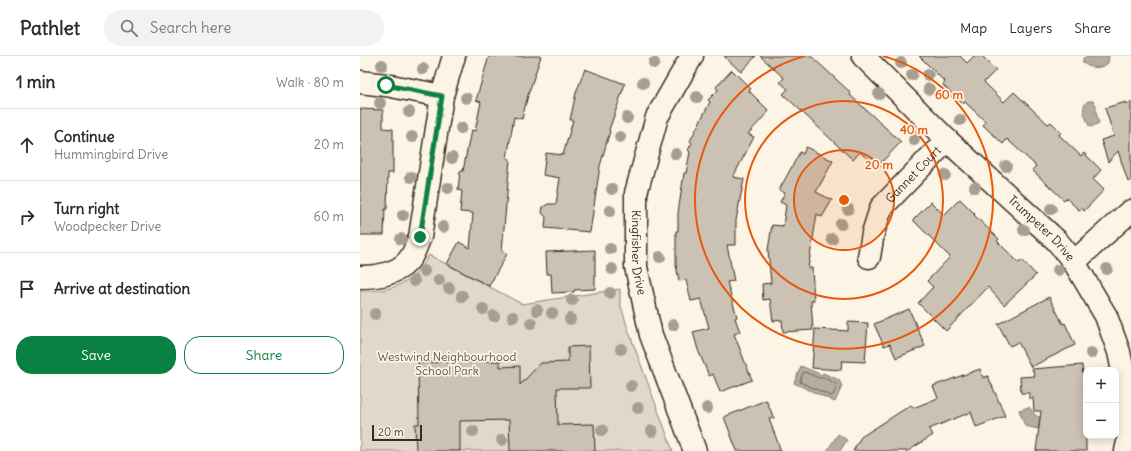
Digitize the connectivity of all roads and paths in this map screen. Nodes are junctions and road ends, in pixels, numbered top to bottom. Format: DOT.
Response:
graph roads {
  1 [pos="454,56"];
  2 [pos="692,56"];
  3 [pos="863,56"];
  4 [pos="360,82"];
  5 [pos="442,96"];
  6 [pos="947,140"];
  7 [pos="1131,211"];
  8 [pos="869,256"];
  9 [pos="1074,262"];
  10 [pos="360,277"];
  11 [pos="1128,445"];
  12 [pos="695,451"];
  1 -- 5 [label="street"];
  2 -- 12 [label="street, Kingfisher Drive"];
  3 -- 6 [label="street, Trumpeter Drive"];
  4 -- 5 [label="street"];
  5 -- 10 [label="street"];
  6 -- 8 [label="street, Gannet Court"];
  6 -- 9 [label="street, Trumpeter Drive"];
  7 -- 9 [label="street"];
  9 -- 11 [label="street, Trumpeter Drive"];
}
